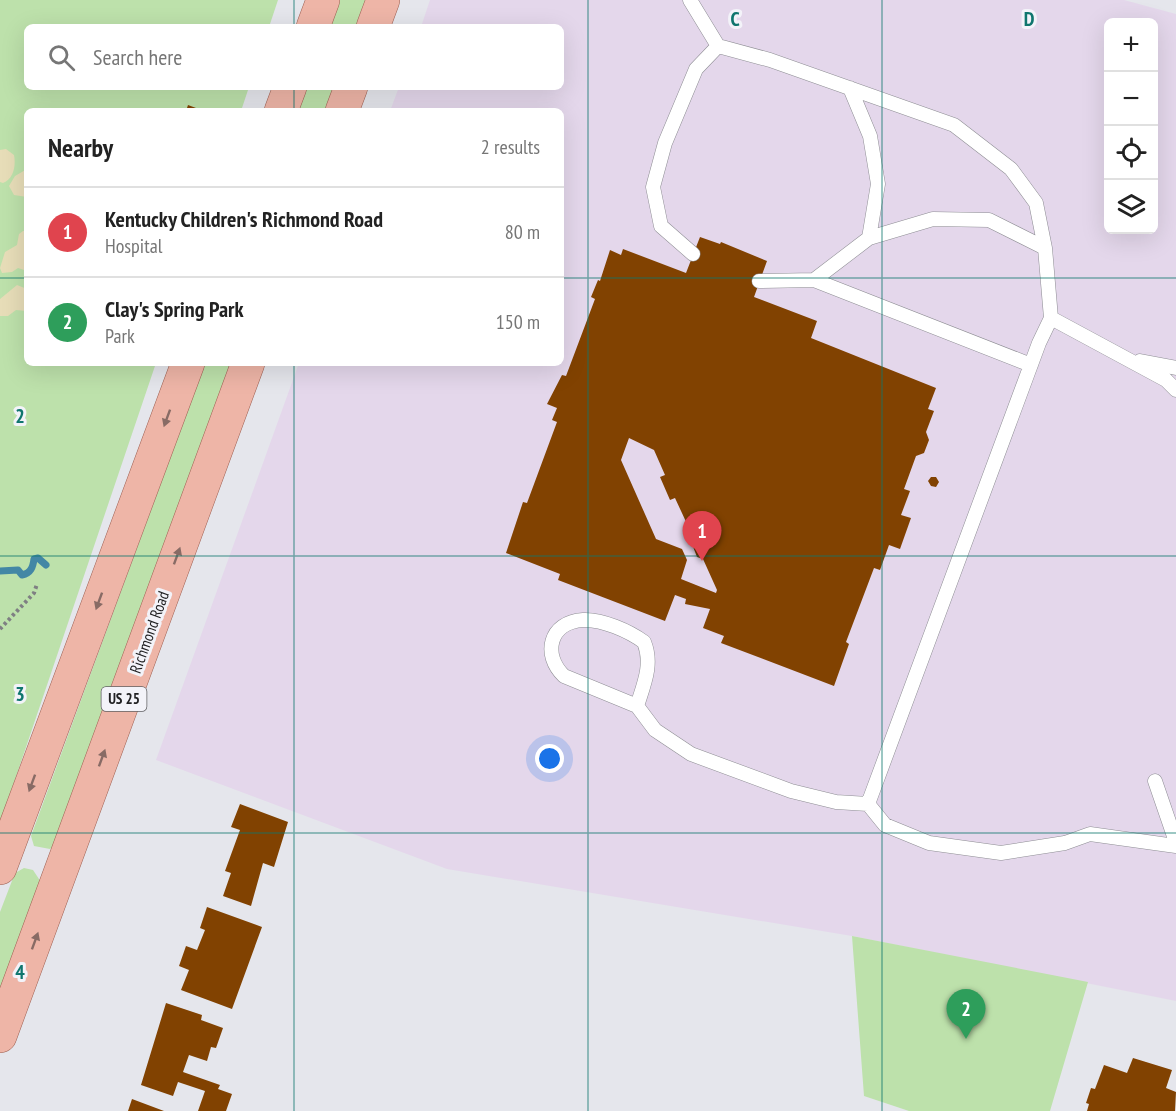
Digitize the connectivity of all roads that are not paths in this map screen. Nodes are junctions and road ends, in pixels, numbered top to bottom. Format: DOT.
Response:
graph roads {
  1 [pos="323,0"];
  2 [pos="383,0"];
  3 [pos="690,0"];
  4 [pos="314,24"];
  5 [pos="374,24"];
  6 [pos="718,46"];
  7 [pos="850,88"];
  8 [pos="289,90"];
  9 [pos="350,90"];
  10 [pos="282,108"];
  11 [pos="343,108"];
  12 [pos="869,238"];
  13 [pos="1045,248"];
  14 [pos="693,254"];
  15 [pos="814,280"];
  16 [pos="759,281"];
  17 [pos="1051,318"];
  18 [pos="1129,358"];
  19 [pos="1031,365"];
  20 [pos="187,366"];
  21 [pos="247,366"];
  22 [pos="1176,368"];
  23 [pos="1176,390"];
  24 [pos="637,706"];
  25 [pos="1155,781"];
  26 [pos="868,804"];
  27 [pos="1176,842"];
  28 [pos="1176,846"];
  29 [pos="0,868"];
  30 [pos="0,1036"];
  1 -- 4 [label="main road"];
  2 -- 5 [label="main road"];
  3 -- 6 [label="lane"];
  6 -- 7 [label="lane"];
  6 -- 14 [label="lane"];
  7 -- 12 [label="lane"];
  7 -- 13 [label="lane"];
  8 -- 10 [label="main road"];
  9 -- 11 [label="main road"];
  12 -- 13 [label="lane"];
  12 -- 15 [label="lane"];
  13 -- 17 [label="lane"];
  15 -- 16 [label="lane"];
  15 -- 19 [label="lane"];
  17 -- 18 [label="lane"];
  17 -- 19 [label="lane"];
  18 -- 22 [label="lane"];
  18 -- 23 [label="lane"];
  19 -- 26 [label="lane"];
  20 -- 29 [label="main road, one-way"];
  30 -- 21 [label="main road, Richmond Road / US 25, one-way"];
  24 -- 24 [label="lane"];
  24 -- 26 [label="lane"];
  25 -- 27 [label="lane"];
  26 -- 28 [label="lane"];
}
